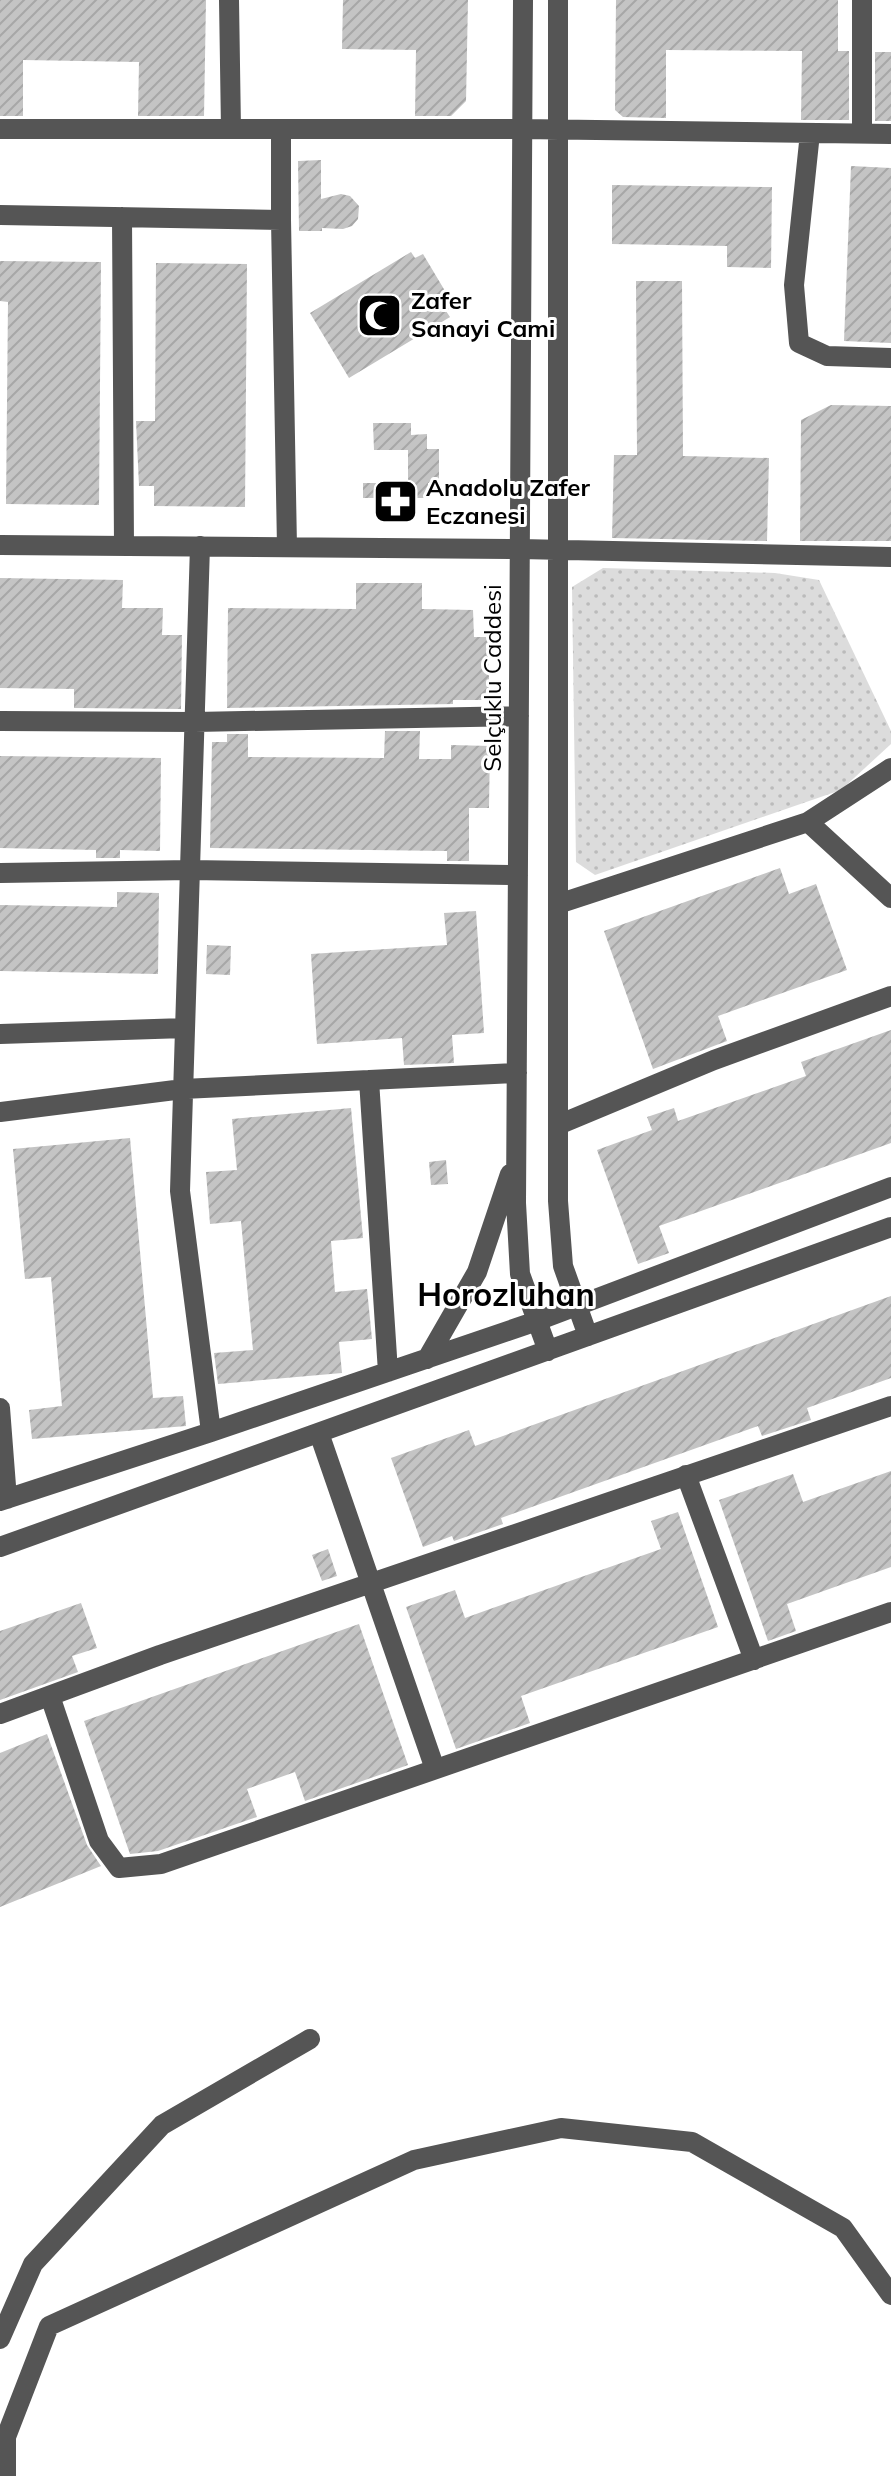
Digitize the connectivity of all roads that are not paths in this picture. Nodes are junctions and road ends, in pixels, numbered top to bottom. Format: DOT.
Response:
graph roads {
  1 [pos="229,0"];
  2 [pos="523,0"];
  3 [pos="558,0"];
  4 [pos="862,0"];
  5 [pos="0,129"];
  6 [pos="231,129"];
  7 [pos="281,129"];
  8 [pos="522,129"];
  9 [pos="558,130"];
  10 [pos="810,133"];
  11 [pos="862,133"];
  12 [pos="891,134"];
  13 [pos="0,215"];
  14 [pos="122,217"];
  15 [pos="281,220"];
  16 [pos="891,358"];
  17 [pos="0,545"];
  18 [pos="124,546"];
  19 [pos="200,546"];
  20 [pos="287,547"];
  21 [pos="520,549"];
  22 [pos="558,550"];
  23 [pos="891,557"];
  24 [pos="519,716"];
  25 [pos="0,721"];
  26 [pos="195,722"];
  27 [pos="891,768"];
  28 [pos="808,822"];
  29 [pos="190,870"];
  30 [pos="0,873"];
  31 [pos="518,875"];
  32 [pos="891,898"];
  33 [pos="558,904"];
  34 [pos="891,996"];
  35 [pos="185,1028"];
  36 [pos="0,1034"];
  37 [pos="517,1073"];
  38 [pos="369,1080"];
  39 [pos="183,1089"];
  40 [pos="0,1112"];
  41 [pos="558,1125"];
  42 [pos="516,1155"];
  43 [pos="891,1187"];
  44 [pos="891,1227"];
  45 [pos="576,1306"];
  46 [pos="537,1321"];
  47 [pos="588,1336"];
  48 [pos="548,1351"];
  49 [pos="427,1359"];
  50 [pos="388,1372"];
  51 [pos="891,1406"];
  52 [pos="0,1408"];
  53 [pos="211,1432"];
  54 [pos="319,1433"];
  55 [pos="2,1464"];
  56 [pos="686,1475"];
  57 [pos="3,1500"];
  58 [pos="0,1547"];
  59 [pos="370,1583"];
  60 [pos="891,1612"];
  61 [pos="754,1660"];
  62 [pos="50,1696"];
  63 [pos="0,1714"];
  64 [pos="435,1769"];
  65 [pos="310,2039"];
  66 [pos="891,2295"];
  67 [pos="0,2339"];
  68 [pos="6,2476"];
  1 -- 6 [label="street"];
  2 -- 8 [label="street, Selçuklu Caddesi"];
  3 -- 9 [label="street"];
  4 -- 11 [label="street"];
  5 -- 6 [label="street"];
  6 -- 7 [label="street"];
  7 -- 8 [label="street"];
  7 -- 15 [label="street"];
  8 -- 9 [label="street"];
  8 -- 21 [label="street, Selçuklu Caddesi"];
  9 -- 10 [label="street"];
  9 -- 22 [label="street"];
  10 -- 11 [label="street"];
  10 -- 16 [label="street"];
  11 -- 12 [label="street"];
  13 -- 14 [label="street"];
  14 -- 15 [label="street"];
  14 -- 18 [label="street"];
  15 -- 20 [label="street"];
  17 -- 18 [label="street"];
  18 -- 19 [label="street"];
  19 -- 20 [label="street"];
  19 -- 26 [label="street"];
  20 -- 21 [label="street"];
  21 -- 22 [label="street"];
  21 -- 24 [label="street, Selçuklu Caddesi"];
  22 -- 23 [label="street"];
  22 -- 33 [label="street"];
  24 -- 26 [label="street"];
  24 -- 31 [label="street, Selçuklu Caddesi"];
  25 -- 26 [label="street"];
  26 -- 29 [label="street"];
  27 -- 28 [label="street"];
  28 -- 32 [label="street"];
  28 -- 33 [label="street"];
  29 -- 30 [label="street"];
  29 -- 31 [label="street"];
  29 -- 35 [label="street"];
  31 -- 37 [label="street, Selçuklu Caddesi"];
  33 -- 41 [label="street"];
  34 -- 41 [label="street"];
  35 -- 36 [label="street"];
  35 -- 39 [label="street"];
  37 -- 38 [label="street"];
  37 -- 42 [label="street, Selçuklu Caddesi"];
  38 -- 39 [label="street"];
  38 -- 50 [label="street"];
  39 -- 40 [label="street"];
  39 -- 53 [label="street"];
  41 -- 45 [label="street"];
  42 -- 46 [label="street, Selçuklu Caddesi"];
  42 -- 49 [label="street"];
  43 -- 45 [label="street"];
  44 -- 47 [label="street"];
  45 -- 46 [label="street"];
  45 -- 47 [label="street"];
  46 -- 48 [label="street, Selçuklu Caddesi"];
  46 -- 49 [label="street"];
  47 -- 48 [label="street"];
  48 -- 54 [label="street"];
  49 -- 50 [label="street"];
  50 -- 53 [label="street"];
  51 -- 56 [label="street"];
  52 -- 55 [label="street"];
  53 -- 57 [label="street"];
  54 -- 58 [label="street"];
  54 -- 59 [label="street"];
  55 -- 57 [label="street"];
  56 -- 59 [label="street"];
  56 -- 61 [label="street"];
  59 -- 62 [label="street"];
  59 -- 64 [label="street"];
  60 -- 61 [label="street"];
  61 -- 64 [label="street"];
  62 -- 63 [label="street"];
  62 -- 64 [label="street"];
  65 -- 67 [label="street"];
  66 -- 68 [label="street"];
}
